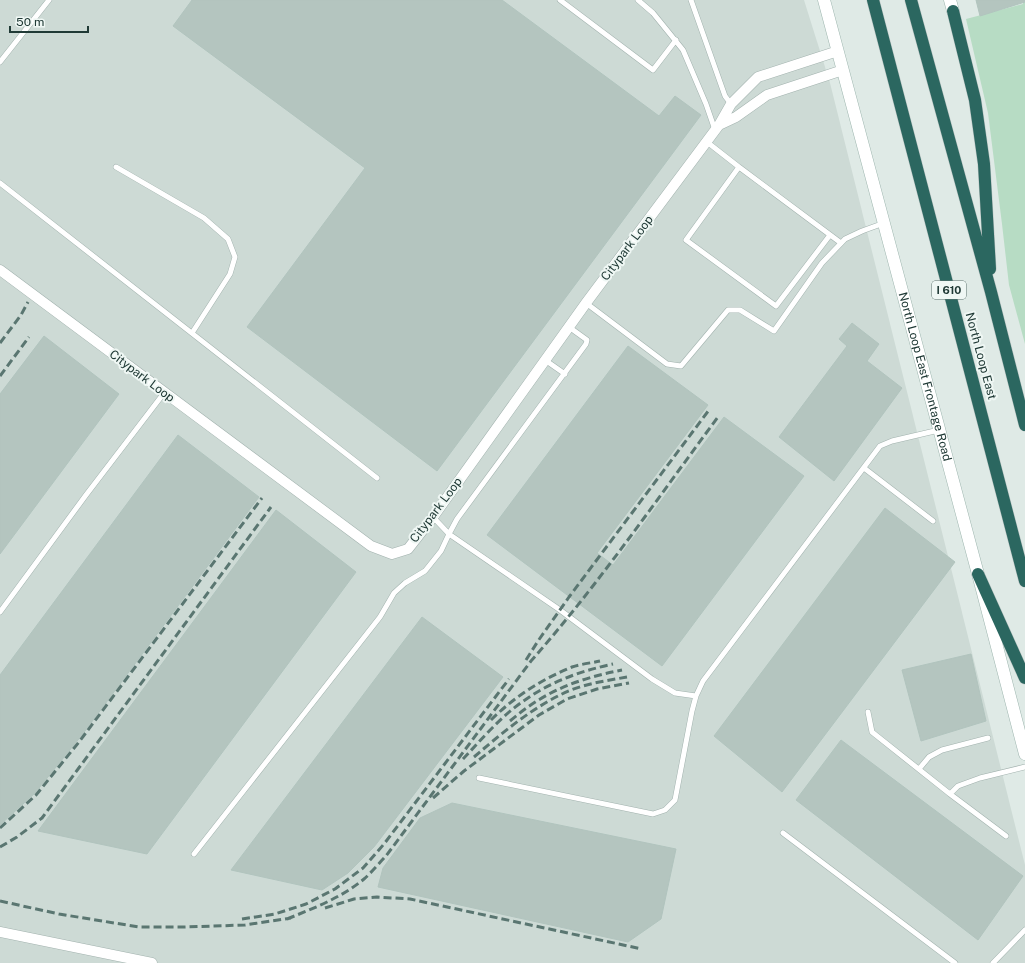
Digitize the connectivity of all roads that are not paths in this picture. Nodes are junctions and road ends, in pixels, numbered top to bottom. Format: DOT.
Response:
graph roads {
  1 [pos="49,0"];
  2 [pos="560,0"];
  3 [pos="638,0"];
  4 [pos="691,0"];
  5 [pos="824,0"];
  6 [pos="873,0"];
  7 [pos="912,0"];
  8 [pos="952,6"];
  9 [pos="676,40"];
  10 [pos="838,51"];
  11 [pos="0,62"];
  12 [pos="843,70"];
  13 [pos="731,104"];
  14 [pos="717,128"];
  15 [pos="707,142"];
  16 [pos="116,167"];
  17 [pos="739,167"];
  18 [pos="0,183"];
  19 [pos="884,223"];
  20 [pos="830,235"];
  21 [pos="841,243"];
  22 [pos="0,270"];
  23 [pos="991,292"];
  24 [pos="586,303"];
  25 [pos="569,327"];
  26 [pos="192,333"];
  27 [pos="545,360"];
  28 [pos="565,374"];
  29 [pos="164,393"];
  30 [pos="1025,425"];
  31 [pos="939,430"];
  32 [pos="864,468"];
  33 [pos="377,478"];
  34 [pos="433,516"];
  35 [pos="933,521"];
  36 [pos="449,534"];
  37 [pos="978,574"];
  38 [pos="1025,580"];
  39 [pos="0,612"];
  40 [pos="1025,678"];
  41 [pos="696,696"];
  42 [pos="868,712"];
  43 [pos="988,738"];
  44 [pos="1025,754"];
  45 [pos="1025,767"];
  46 [pos="919,769"];
  47 [pos="479,778"];
  48 [pos="950,794"];
  49 [pos="783,833"];
  50 [pos="1006,836"];
  51 [pos="194,854"];
  52 [pos="1025,930"];
  53 [pos="0,932"];
  54 [pos="152,963"];
  55 [pos="955,963"];
  56 [pos="994,963"];
  1 -- 11 [label="lane"];
  2 -- 9 [label="lane"];
  3 -- 9 [label="lane"];
  4 -- 13 [label="lane"];
  5 -- 10 [label="main road, North Loop East Frontage Road"];
  6 -- 38 [label="highway, North Loop East / I 610"];
  7 -- 23 [label="highway, North Loop East"];
  8 -- 23 [label="highway"];
  9 -- 14 [label="lane"];
  10 -- 12 [label="main road, North Loop East Frontage Road"];
  10 -- 13 [label="street, Citypark Loop"];
  12 -- 14 [label="street"];
  12 -- 19 [label="main road, North Loop East Frontage Road"];
  13 -- 14 [label="street, Citypark Loop"];
  14 -- 15 [label="street, Citypark Loop"];
  15 -- 17 [label="lane"];
  15 -- 24 [label="street, Citypark Loop"];
  16 -- 26 [label="lane"];
  17 -- 20 [label="lane"];
  17 -- 20 [label="lane"];
  18 -- 26 [label="lane"];
  19 -- 21 [label="lane"];
  19 -- 31 [label="main road, North Loop East Frontage Road"];
  20 -- 21 [label="lane"];
  21 -- 24 [label="lane"];
  22 -- 29 [label="street, Citypark Loop"];
  23 -- 30 [label="highway, North Loop East"];
  24 -- 25 [label="street, Citypark Loop"];
  25 -- 27 [label="street, Citypark Loop"];
  25 -- 28 [label="lane"];
  26 -- 33 [label="lane"];
  27 -- 28 [label="lane"];
  27 -- 34 [label="street, Citypark Loop"];
  28 -- 36 [label="lane"];
  29 -- 34 [label="street, Citypark Loop"];
  29 -- 39 [label="lane"];
  31 -- 32 [label="lane"];
  31 -- 37 [label="main road, North Loop East Frontage Road"];
  32 -- 35 [label="lane"];
  32 -- 41 [label="lane"];
  34 -- 36 [label="lane"];
  36 -- 41 [label="lane"];
  36 -- 51 [label="lane"];
  37 -- 40 [label="highway"];
  37 -- 44 [label="main road, North Loop East Frontage Road"];
  41 -- 47 [label="lane"];
  42 -- 46 [label="lane"];
  43 -- 46 [label="lane"];
  45 -- 48 [label="lane"];
  46 -- 48 [label="lane"];
  48 -- 50 [label="lane"];
  49 -- 55 [label="lane"];
  52 -- 56 [label="lane"];
  53 -- 54 [label="street"];
}
